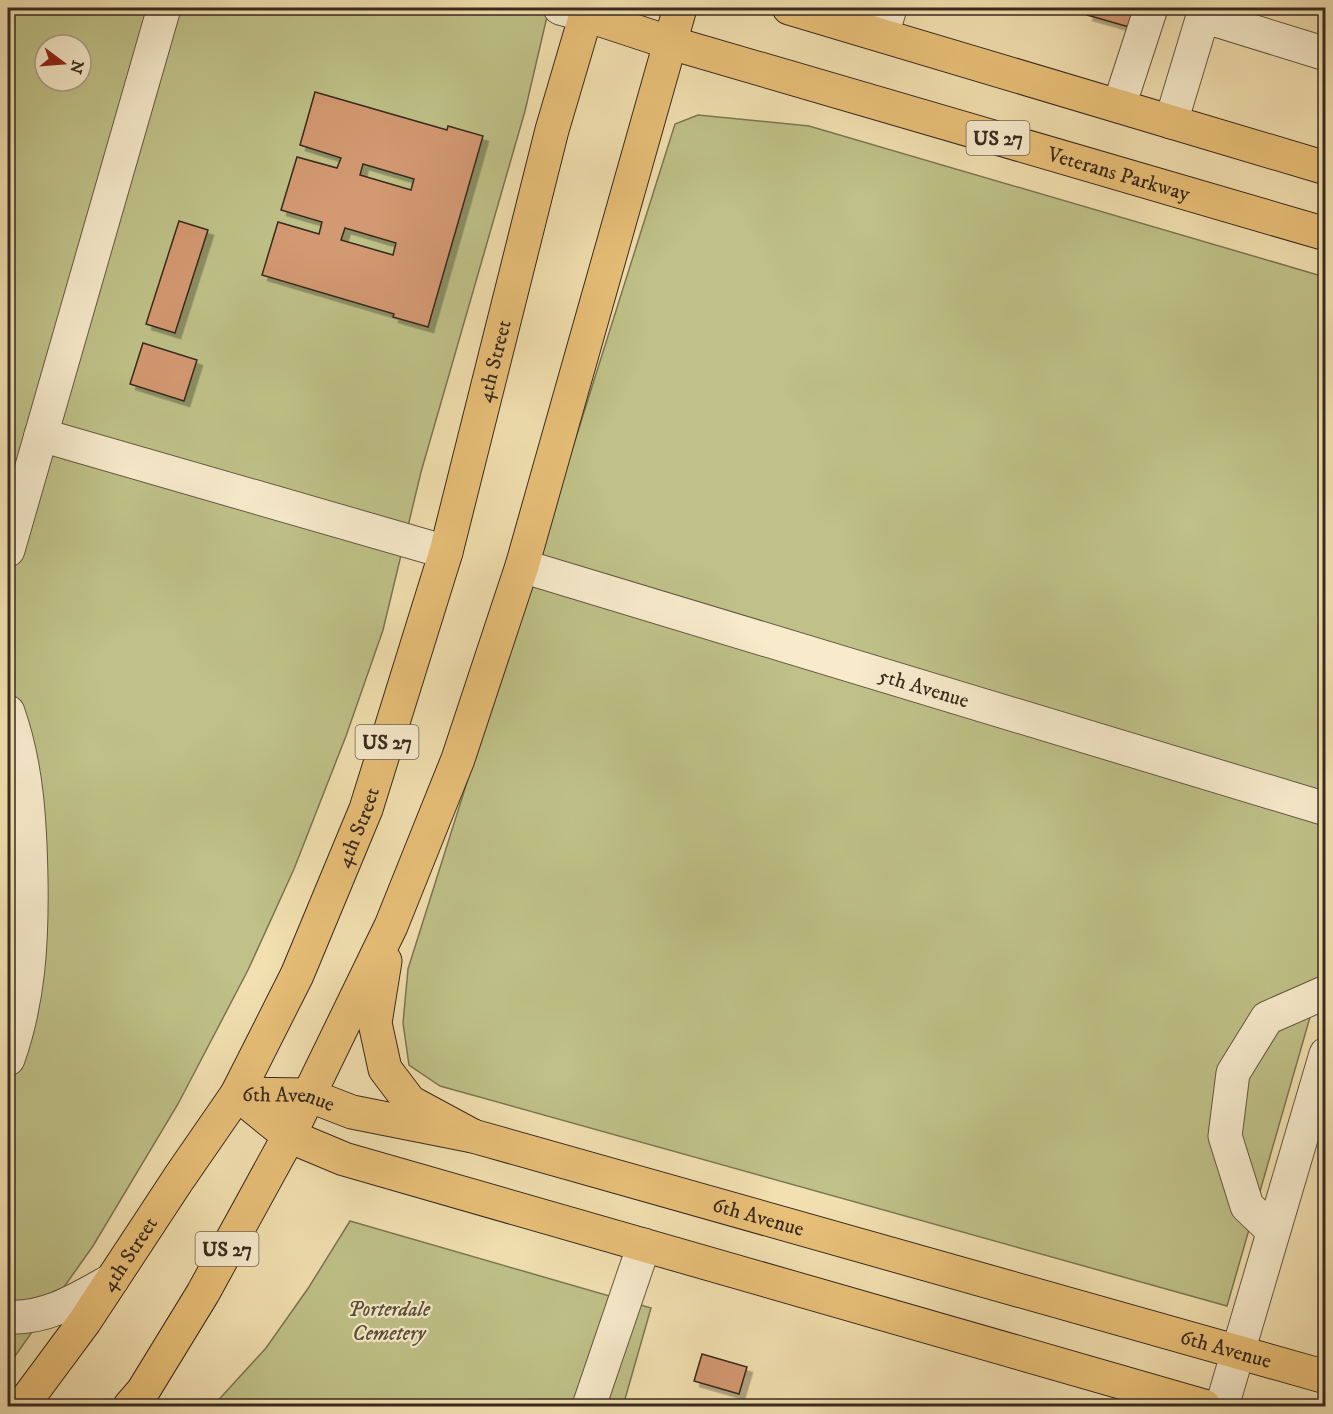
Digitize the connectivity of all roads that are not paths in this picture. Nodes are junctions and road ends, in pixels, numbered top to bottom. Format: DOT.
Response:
graph roads {
  1 [pos="164,8"];
  2 [pos="680,8"];
  3 [pos="789,8"];
  4 [pos="1151,8"];
  5 [pos="578,10"];
  6 [pos="886,21"];
  7 [pos="671,43"];
  8 [pos="1326,54"];
  9 [pos="1119,106"];
  10 [pos="1171,122"];
  11 [pos="1326,168"];
  12 [pos="1326,234"];
  13 [pos="41,435"];
  14 [pos="8,550"];
  15 [pos="446,552"];
  16 [pos="522,566"];
  17 [pos="8,712"];
  18 [pos="1326,809"];
  19 [pos="391,926"];
  20 [pos="1326,992"];
  21 [pos="1326,1054"];
  22 [pos="8,1059"];
  23 [pos="237,1094"];
  24 [pos="308,1095"];
  25 [pos="289,1136"];
  26 [pos="473,1136"];
  27 [pos="1273,1231"];
  28 [pos="644,1245"];
  29 [pos="112,1280"];
  30 [pos="8,1317"];
  31 [pos="1238,1351"];
  32 [pos="1326,1377"];
  33 [pos="22,1407"];
  34 [pos="129,1407"];
  35 [pos="589,1407"];
  36 [pos="1204,1407"];
  37 [pos="1222,1407"];
  1 -- 13 [label="street"];
  2 -- 7 [label="main road"];
  3 -- 6 [label="main road"];
  4 -- 9 [label="street"];
  5 -- 7 [label="main road, Veterans Parkway"];
  5 -- 15 [label="main road, 4th Street / US 27"];
  6 -- 9 [label="main road"];
  7 -- 12 [label="main road, Veterans Parkway / US 27"];
  7 -- 16 [label="main road, US 27"];
  8 -- 10 [label="street"];
  9 -- 10 [label="main road"];
  10 -- 11 [label="main road"];
  13 -- 14 [label="street"];
  13 -- 15 [label="street"];
  15 -- 23 [label="main road, 4th Street / US 27"];
  16 -- 18 [label="street, 5th Avenue"];
  16 -- 19 [label="main road, US 27"];
  17 -- 22 [label="street"];
  19 -- 24 [label="main road, US 27"];
  19 -- 26 [label="main road"];
  20 -- 27 [label="street"];
  21 -- 27 [label="street"];
  23 -- 24 [label="main road, 6th Avenue"];
  23 -- 25 [label="main road, 6th Avenue"];
  23 -- 29 [label="main road, 4th Street / US 27"];
  24 -- 25 [label="main road, US 27"];
  24 -- 26 [label="main road, 6th Avenue"];
  25 -- 28 [label="main road, 6th Avenue"];
  25 -- 34 [label="main road, US 27"];
  26 -- 31 [label="main road, 6th Avenue"];
  27 -- 31 [label="street"];
  28 -- 35 [label="street"];
  28 -- 36 [label="main road, 6th Avenue"];
  29 -- 30 [label="street"];
  29 -- 33 [label="main road, 4th Street / US 27"];
  31 -- 32 [label="main road, 6th Avenue"];
  31 -- 37 [label="street"];
}
